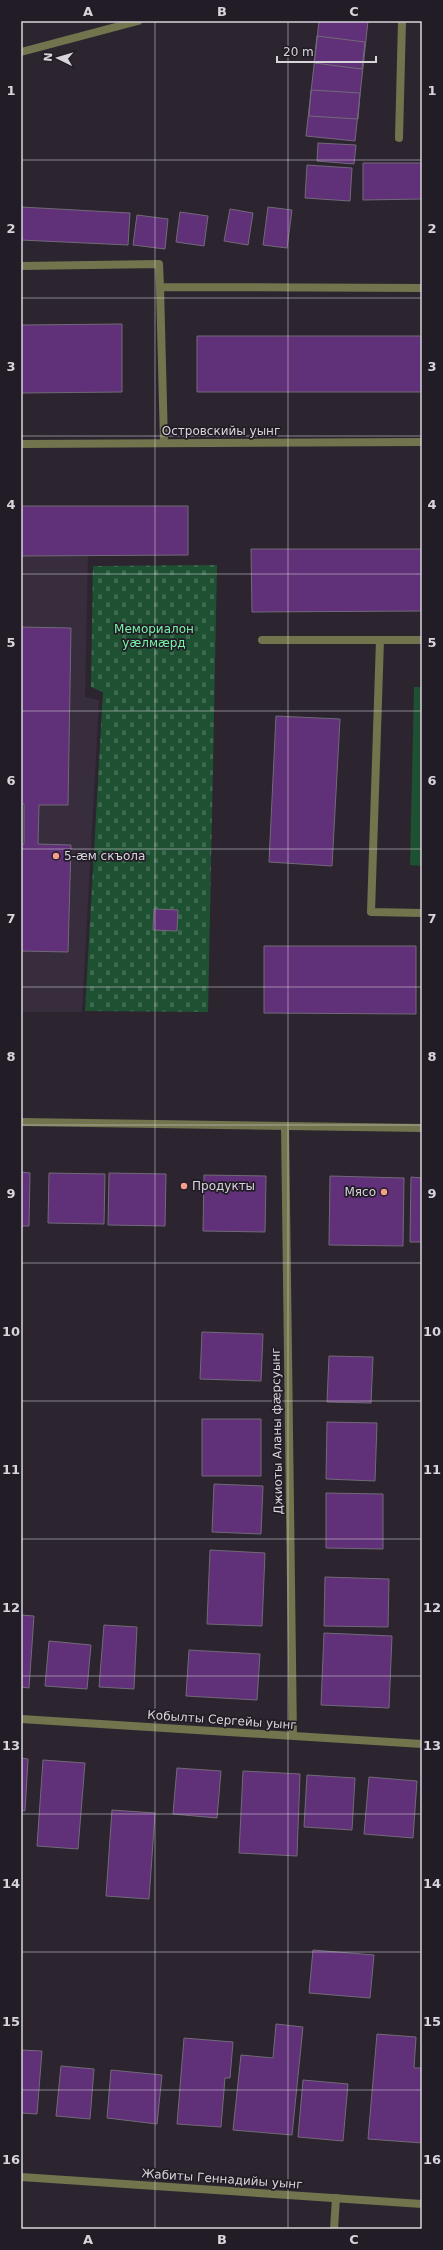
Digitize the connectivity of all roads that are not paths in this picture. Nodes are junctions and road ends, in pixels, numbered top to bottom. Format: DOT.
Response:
graph roads {
  1 [pos="138,21"];
  2 [pos="402,21"];
  3 [pos="21,52"];
  4 [pos="399,138"];
  5 [pos="21,266"];
  6 [pos="160,288"];
  7 [pos="422,288"];
  8 [pos="422,442"];
  9 [pos="164,443"];
  10 [pos="21,444"];
  11 [pos="262,640"];
  12 [pos="380,640"];
  13 [pos="422,640"];
  14 [pos="422,913"];
  15 [pos="21,1122"];
  16 [pos="285,1126"];
  17 [pos="422,1128"];
  18 [pos="21,1719"];
  19 [pos="293,1736"];
  20 [pos="422,1744"];
  21 [pos="21,2177"];
  22 [pos="336,2198"];
  23 [pos="422,2204"];
  24 [pos="334,2229"];
  1 -- 3 [label="street"];
  2 -- 4 [label="street"];
  5 -- 6 [label="street"];
  6 -- 7 [label="street"];
  6 -- 9 [label="street"];
  8 -- 9 [label="street, Островскийы уынг"];
  9 -- 10 [label="street, Островскийы уынг"];
  11 -- 12 [label="street"];
  12 -- 13 [label="street"];
  12 -- 14 [label="street"];
  15 -- 16 [label="street"];
  16 -- 17 [label="street"];
  16 -- 19 [label="street, Джиоты Аланы фæрсуынг"];
  18 -- 19 [label="street, Кобылты Сергейы уынг"];
  19 -- 20 [label="street, Кобылты Сергейы уынг"];
  21 -- 22 [label="street, Жабиты Геннадийы уынг"];
  22 -- 23 [label="street, Жабиты Геннадийы уынг"];
  22 -- 24 [label="street"];
}
